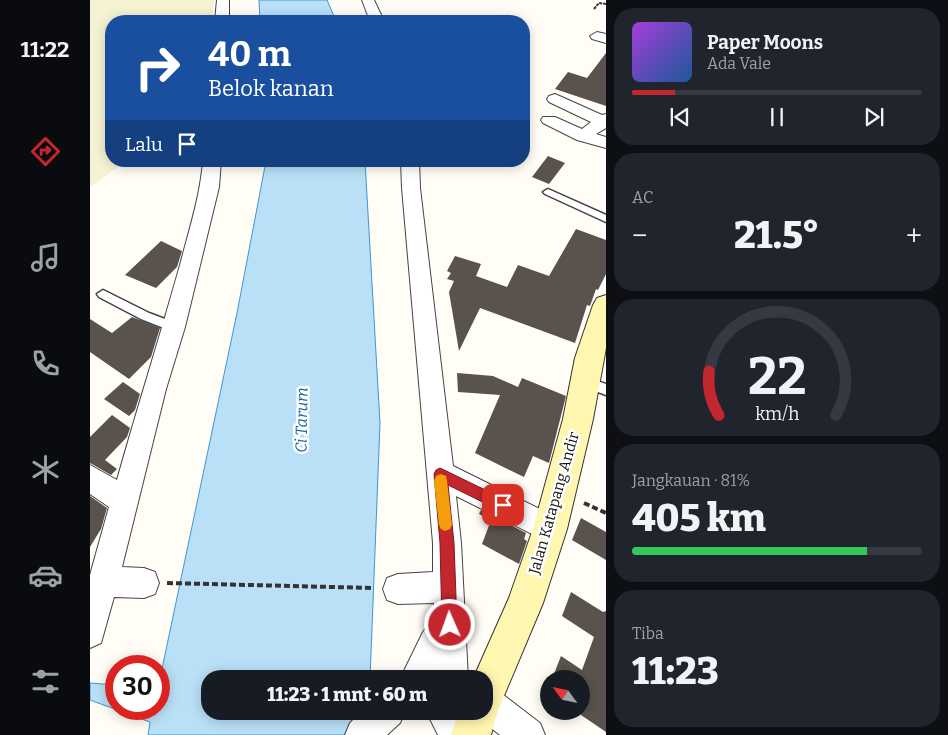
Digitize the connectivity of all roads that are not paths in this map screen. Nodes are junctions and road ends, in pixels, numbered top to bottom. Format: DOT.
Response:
graph roads {
  1 [pos="223,0"];
  2 [pos="368,0"];
  3 [pos="222,15"];
  4 [pos="374,15"];
  5 [pos="555,99"];
  6 [pos="549,120"];
  7 [pos="605,121"];
  8 [pos="583,136"];
  9 [pos="606,143"];
  10 [pos="212,167"];
  11 [pos="411,172"];
  12 [pos="548,192"];
  13 [pos="606,219"];
  14 [pos="103,294"];
  15 [pos="606,305"];
  16 [pos="174,327"];
  17 [pos="596,386"];
  18 [pos="440,474"];
  19 [pos="90,478"];
  20 [pos="124,501"];
  21 [pos="550,529"];
  22 [pos="104,582"];
  23 [pos="144,583"];
  24 [pos="448,587"];
  25 [pos="398,589"];
  26 [pos="90,632"];
  27 [pos="429,670"];
  28 [pos="493,677"];
  29 [pos="493,708"];
  30 [pos="378,720"];
  31 [pos="362,735"];
  32 [pos="528,735"];
  1 -- 3 [label="street"];
  2 -- 4 [label="street"];
  5 -- 7 [label="street"];
  6 -- 8 [label="street"];
  7 -- 8 [label="street"];
  8 -- 9 [label="street"];
  10 -- 16 [label="street"];
  11 -- 18 [label="street"];
  12 -- 13 [label="lane"];
  14 -- 16 [label="lane"];
  15 -- 17 [label="street, Jalan Katapang Andir"];
  16 -- 20 [label="street"];
  17 -- 21 [label="street, Jalan Katapang Andir"];
  18 -- 21 [label="street"];
  18 -- 24 [label="street"];
  19 -- 20 [label="street"];
  20 -- 22 [label="street"];
  21 -- 28 [label="street, Jalan Katapang Andir"];
  22 -- 23 [label="street"];
  22 -- 26 [label="street"];
  24 -- 25 [label="street"];
  24 -- 27 [label="street"];
  29 -- 32 [label="street"];
  30 -- 31 [label="street"];
}
